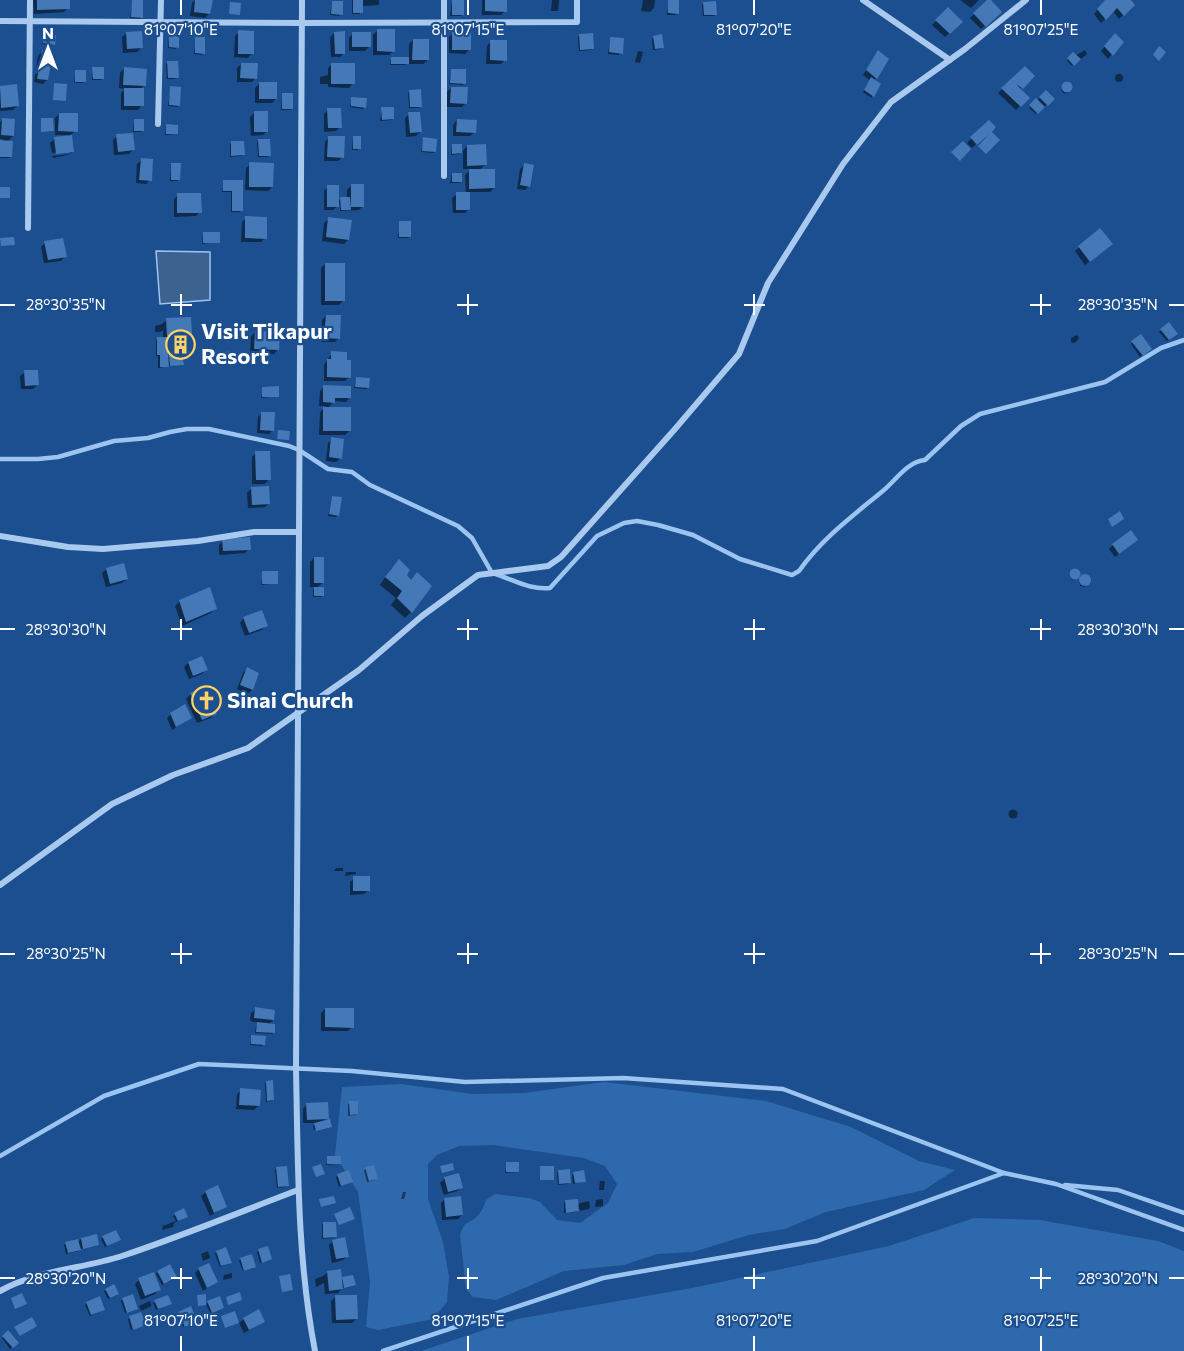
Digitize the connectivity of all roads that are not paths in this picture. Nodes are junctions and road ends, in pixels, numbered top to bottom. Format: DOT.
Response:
graph roads {
  1 [pos="30,0"];
  2 [pos="161,0"];
  3 [pos="302,0"];
  4 [pos="444,0"];
  5 [pos="577,0"];
  6 [pos="863,0"];
  7 [pos="1026,0"];
  8 [pos="0,21"];
  9 [pos="30,21"];
  10 [pos="160,22"];
  11 [pos="444,22"];
  12 [pos="302,24"];
  13 [pos="950,60"];
  14 [pos="158,124"];
  15 [pos="444,176"];
  16 [pos="28,228"];
  17 [pos="299,532"];
  18 [pos="0,536"];
  19 [pos="298,714"];
  20 [pos="0,885"];
  21 [pos="298,1190"];
  22 [pos="0,1291"];
  23 [pos="315,1351"];
  1 -- 9 [label="street"];
  2 -- 10 [label="street"];
  3 -- 12 [label="street"];
  4 -- 11 [label="street"];
  5 -- 11 [label="street"];
  6 -- 13 [label="street"];
  7 -- 13 [label="street"];
  8 -- 9 [label="street"];
  9 -- 10 [label="street"];
  9 -- 16 [label="street"];
  10 -- 12 [label="street"];
  10 -- 14 [label="street"];
  11 -- 12 [label="street"];
  11 -- 15 [label="street"];
  12 -- 17 [label="street"];
  13 -- 19 [label="street"];
  17 -- 18 [label="street"];
  17 -- 19 [label="street"];
  19 -- 20 [label="street"];
  19 -- 21 [label="street"];
  21 -- 22 [label="street"];
  21 -- 23 [label="street"];
}
